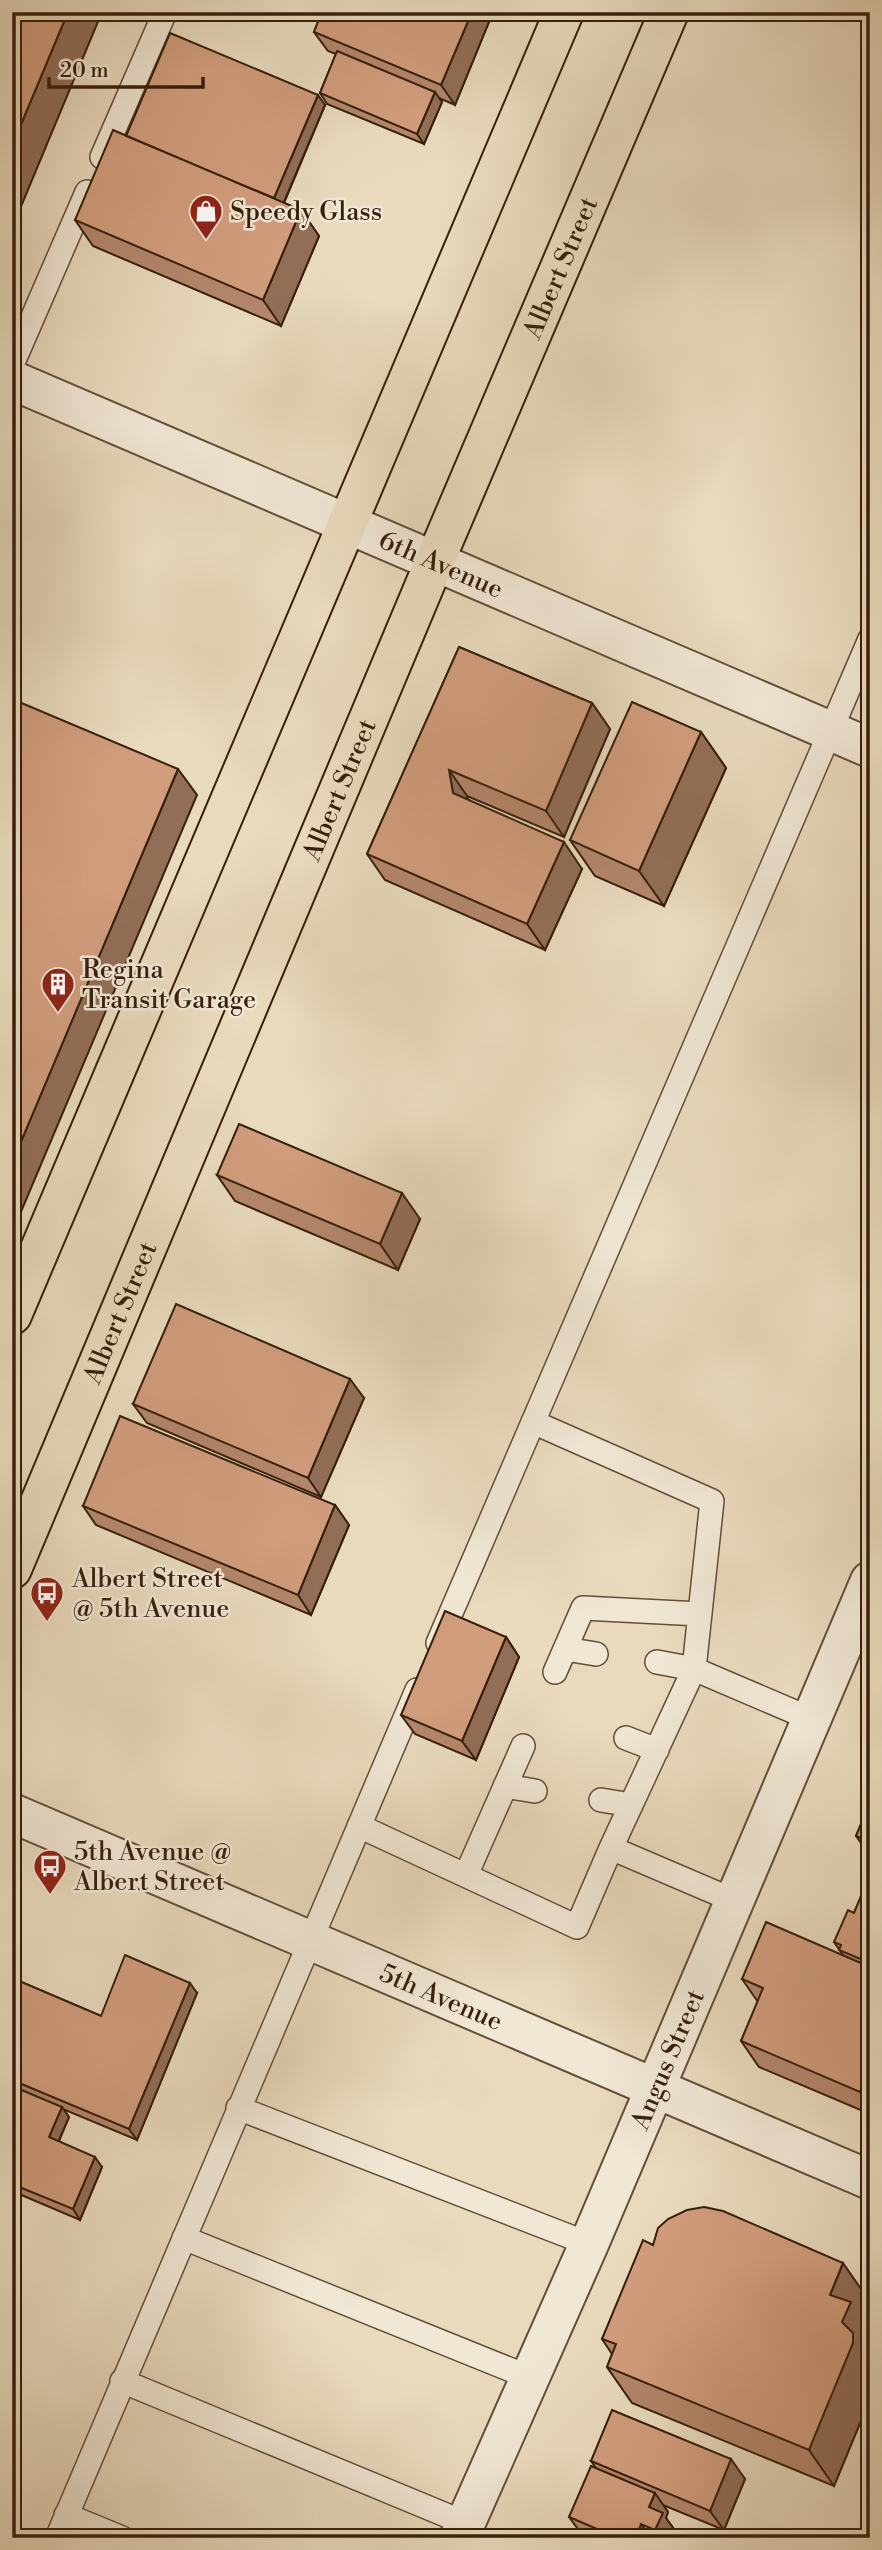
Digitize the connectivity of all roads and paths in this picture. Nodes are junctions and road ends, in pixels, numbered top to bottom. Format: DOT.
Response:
graph roads {
  1 [pos="165,12"];
  2 [pos="564,12"];
  3 [pos="669,12"];
  4 [pos="12,365"];
  5 [pos="12,380"];
  6 [pos="346,526"];
  7 [pos="434,563"];
  8 [pos="870,639"];
  9 [pos="831,731"];
  10 [pos="870,748"];
  11 [pos="12,1315"];
  12 [pos="533,1422"];
  13 [pos="12,1570"];
  14 [pos="870,1581"];
  15 [pos="700,1614"];
  16 [pos="565,1649"];
  17 [pos="596,1654"];
  18 [pos="657,1662"];
  19 [pos="694,1670"];
  20 [pos="555,1672"];
  21 [pos="811,1719"];
  22 [pos="626,1738"];
  23 [pos="523,1746"];
  24 [pos="657,1750"];
  25 [pos="505,1786"];
  26 [pos="535,1791"];
  27 [pos="601,1800"];
  28 [pos="631,1805"];
  29 [pos="12,1813"];
  30 [pos="359,1826"];
  31 [pos="611,1848"];
  32 [pos="466,1875"];
  33 [pos="735,1902"];
  34 [pos="309,1942"];
  35 [pos="656,2089"];
  36 [pos="238,2108"];
  37 [pos="870,2180"];
  38 [pos="184,2238"];
  39 [pos="589,2244"];
  40 [pos="531,2378"];
  41 [pos="122,2381"];
  42 [pos="66,2515"];
  43 [pos="462,2530"];
  44 [pos="57,2538"];
  45 [pos="122,2538"];
  1 -- 4 [label="lane"];
  2 -- 6 [label="main road"];
  3 -- 7 [label="main road, Albert Street"];
  5 -- 6 [label="street, 6th Avenue"];
  6 -- 7 [label="street, 6th Avenue"];
  6 -- 11 [label="main road"];
  7 -- 9 [label="street, 6th Avenue"];
  7 -- 13 [label="main road, Albert Street"];
  8 -- 9 [label="lane"];
  9 -- 10 [label="street, 6th Avenue"];
  9 -- 12 [label="lane"];
  12 -- 15 [label="lane"];
  12 -- 30 [label="lane"];
  14 -- 21 [label="street, Angus Street"];
  15 -- 16 [label="lane"];
  15 -- 19 [label="lane"];
  16 -- 17 [label="lane"];
  16 -- 20 [label="lane"];
  18 -- 19 [label="lane"];
  19 -- 21 [label="lane"];
  19 -- 24 [label="lane"];
  21 -- 33 [label="street, Angus Street"];
  22 -- 24 [label="lane"];
  23 -- 25 [label="lane"];
  24 -- 28 [label="lane"];
  25 -- 26 [label="lane"];
  25 -- 32 [label="lane"];
  27 -- 28 [label="lane"];
  28 -- 31 [label="lane"];
  29 -- 34 [label="street, 5th Avenue"];
  30 -- 32 [label="lane"];
  30 -- 34 [label="lane"];
  31 -- 32 [label="lane"];
  31 -- 33 [label="lane"];
  33 -- 35 [label="street, Angus Street"];
  34 -- 35 [label="street, 5th Avenue"];
  34 -- 36 [label="lane"];
  35 -- 37 [label="street, 5th Avenue"];
  35 -- 39 [label="street, Angus Street"];
  36 -- 38 [label="lane"];
  36 -- 39 [label="lane"];
  38 -- 40 [label="lane"];
  38 -- 41 [label="lane"];
  39 -- 40 [label="street, Angus Street"];
  40 -- 43 [label="street, Angus Street"];
  41 -- 42 [label="lane"];
  41 -- 43 [label="lane"];
  42 -- 44 [label="lane"];
  42 -- 45 [label="lane"];
}
